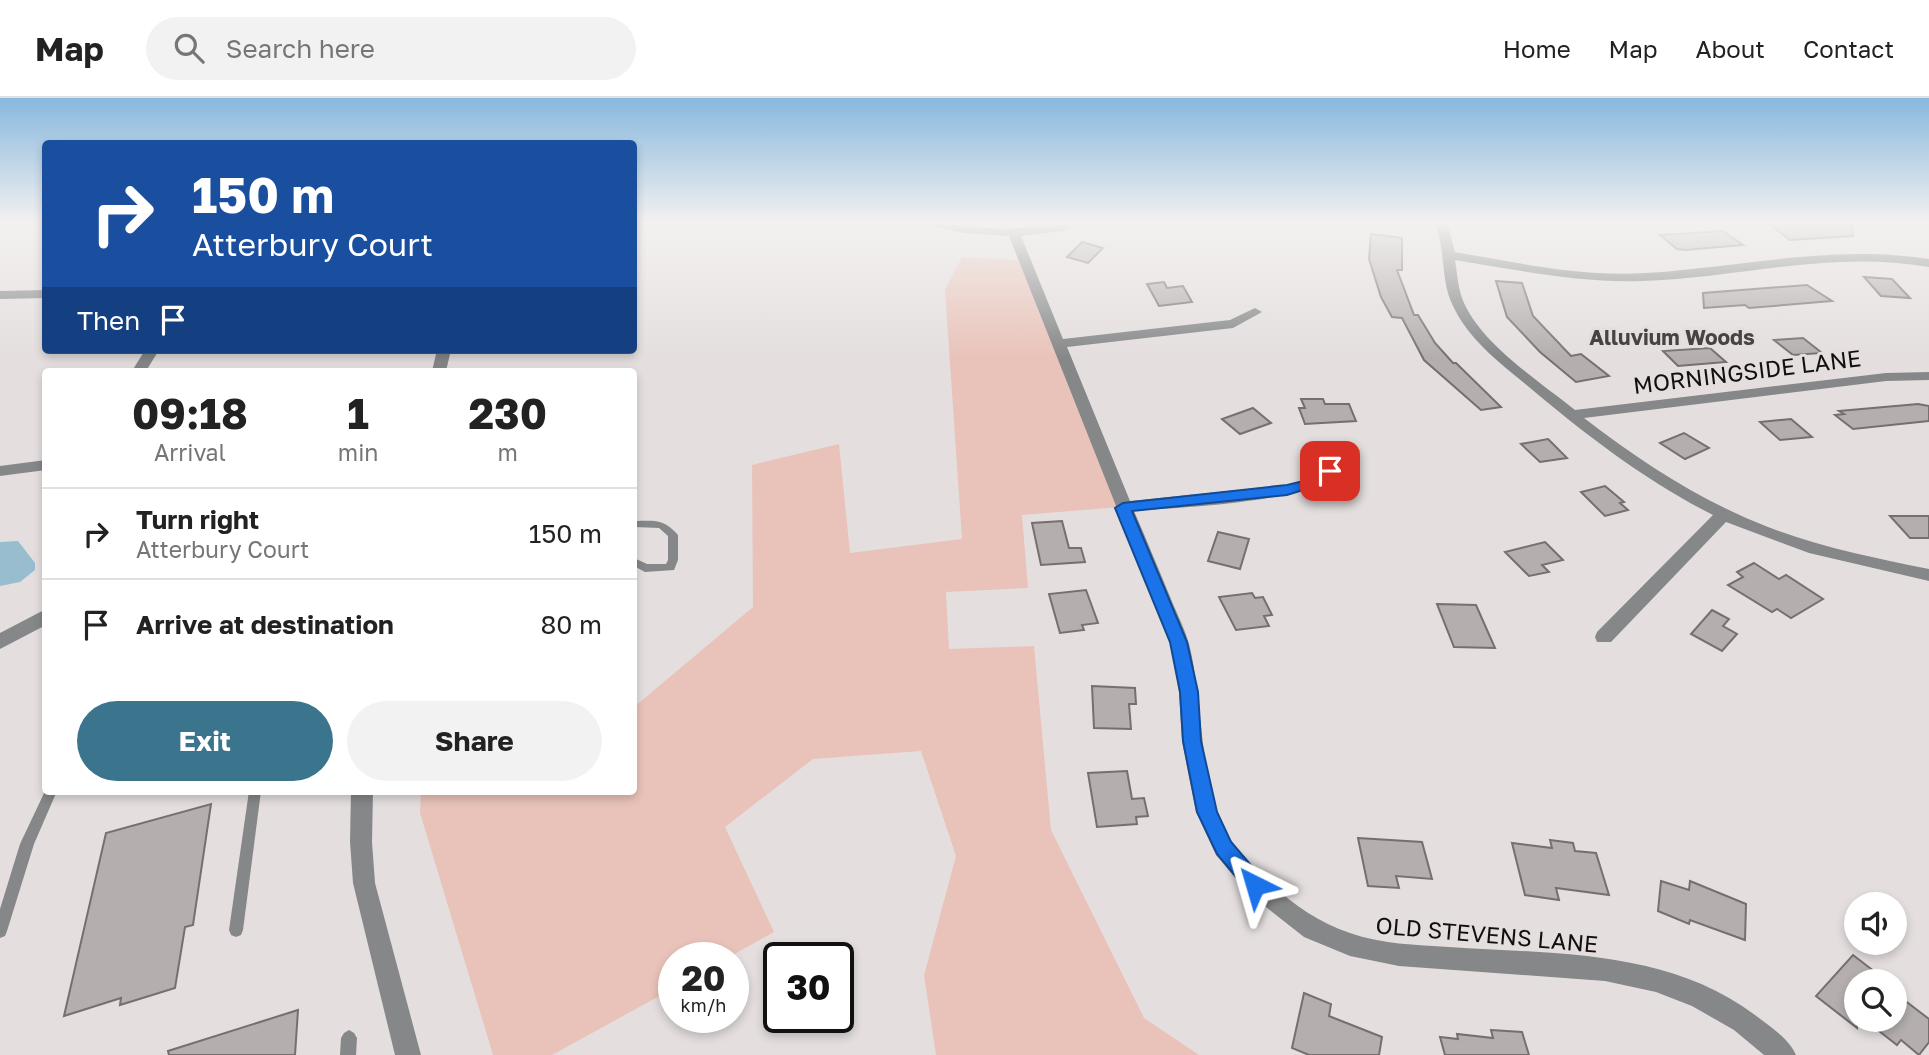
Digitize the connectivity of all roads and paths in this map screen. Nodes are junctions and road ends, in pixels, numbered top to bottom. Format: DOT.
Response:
graph roads {
  1 [pos="1027,268"];
  2 [pos="1449,268"];
  3 [pos="1528,268"];
  4 [pos="1747,268"];
  5 [pos="42,294"];
  6 [pos="0,295"];
  7 [pos="1255,312"];
  8 [pos="1057,344"];
  9 [pos="1929,376"];
  10 [pos="1571,415"];
  11 [pos="42,466"];
  12 [pos="0,471"];
  13 [pos="1330,471"];
  14 [pos="1123,508"];
  15 [pos="1724,514"];
  16 [pos="637,524"];
  17 [pos="637,564"];
  18 [pos="1929,575"];
  19 [pos="42,618"];
  20 [pos="1604,637"];
  21 [pos="0,642"];
  22 [pos="49,795"];
  23 [pos="254,795"];
  24 [pos="362,795"];
  25 [pos="236,930"];
  26 [pos="0,931"];
  27 [pos="349,1038"];
  28 [pos="348,1055"];
  29 [pos="408,1055"];
  30 [pos="1783,1055"];
  1 -- 8 [label="street, OLD STEVENS LANE"];
  2 -- 10 [label="street"];
  3 -- 4 [label="street"];
  5 -- 6 [label="street"];
  7 -- 8 [label="street"];
  8 -- 14 [label="street, OLD STEVENS LANE"];
  9 -- 10 [label="street, MORNINGSIDE LANE"];
  10 -- 15 [label="street"];
  11 -- 12 [label="street"];
  13 -- 14 [label="street"];
  14 -- 30 [label="street, OLD STEVENS LANE"];
  15 -- 18 [label="street"];
  15 -- 20 [label="street"];
  16 -- 17 [label="lane"];
  19 -- 21 [label="street"];
  22 -- 26 [label="lane"];
  23 -- 25 [label="lane"];
  24 -- 29 [label="street"];
  27 -- 28 [label="lane"];
}
